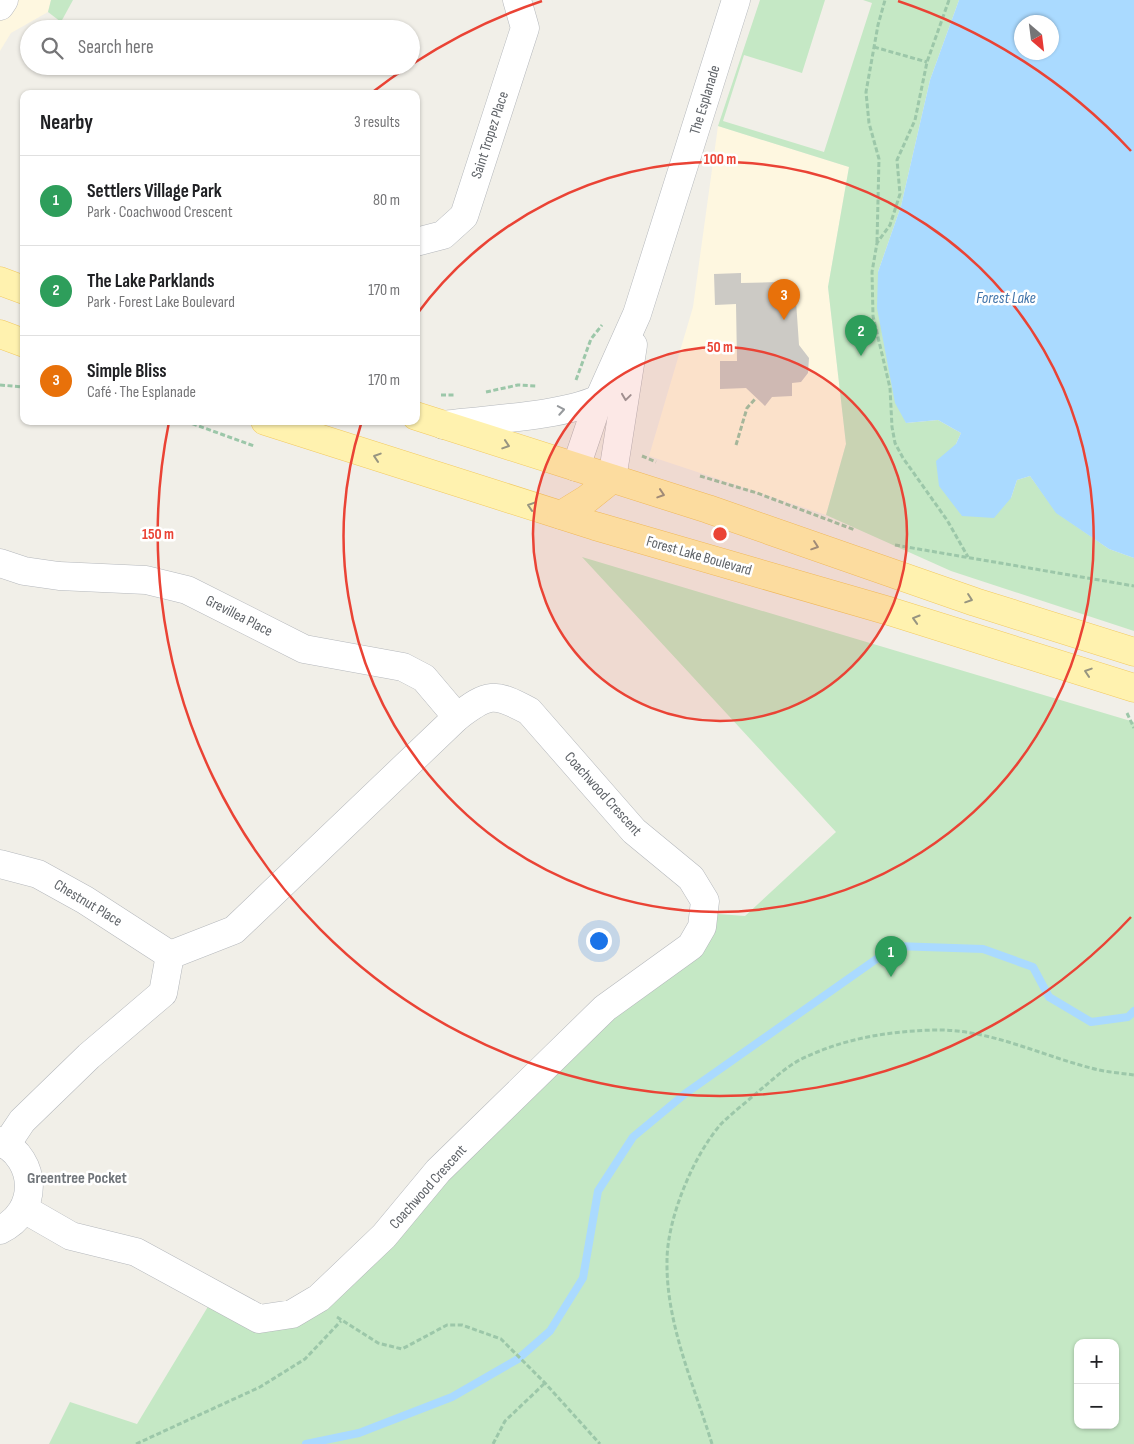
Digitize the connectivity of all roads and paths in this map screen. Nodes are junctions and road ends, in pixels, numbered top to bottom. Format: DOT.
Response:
graph roads {
  1 [pos="4,0"];
  2 [pos="517,0"];
  3 [pos="736,0"];
  4 [pos="885,0"];
  5 [pos="949,0"];
  6 [pos="0,6"];
  7 [pos="874,48"];
  8 [pos="927,62"];
  9 [pos="420,241"];
  10 [pos="877,243"];
  11 [pos="0,281"];
  12 [pos="20,288"];
  13 [pos="637,314"];
  14 [pos="0,334"];
  15 [pos="20,342"];
  16 [pos="0,385"];
  17 [pos="20,387"];
  18 [pos="482,392"];
  19 [pos="464,395"];
  20 [pos="437,396"];
  21 [pos="756,398"];
  22 [pos="599,399"];
  23 [pos="557,411"];
  24 [pos="420,417"];
  25 [pos="278,425"];
  26 [pos="443,425"];
  27 [pos="617,440"];
  28 [pos="736,445"];
  29 [pos="658,463"];
  30 [pos="576,467"];
  31 [pos="692,474"];
  32 [pos="612,479"];
  33 [pos="587,499"];
  34 [pos="561,515"];
  35 [pos="595,526"];
  36 [pos="858,531"];
  37 [pos="889,544"];
  38 [pos="968,558"];
  39 [pos="0,563"];
  40 [pos="1134,586"];
  41 [pos="1134,652"];
  42 [pos="1134,688"];
  43 [pos="457,717"];
  44 [pos="0,864"];
  45 [pos="170,956"];
  46 [pos="1134,1075"];
  47 [pos="3,1143"];
  48 [pos="24,1209"];
  49 [pos="0,1230"];
  50 [pos="320,1298"];
  51 [pos="341,1321"];
  52 [pos="545,1382"];
  53 [pos="136,1444"];
  54 [pos="492,1444"];
  55 [pos="600,1444"];
  56 [pos="712,1444"];
  1 -- 6 [label="street"];
  2 -- 9 [label="street, Saint Tropez Place"];
  3 -- 13 [label="street, The Esplanade"];
  4 -- 7 [label="path"];
  5 -- 8 [label="path"];
  7 -- 8 [label="path"];
  7 -- 10 [label="path"];
  8 -- 10 [label="path"];
  10 -- 38 [label="path"];
  11 -- 12 [label="main road"];
  13 -- 22 [label="street, The Esplanade"];
  13 -- 27 [label="street, The Esplanade, one-way"];
  14 -- 15 [label="main road"];
  16 -- 17 [label="path"];
  18 -- 23 [label="path"];
  19 -- 20 [label="path"];
  21 -- 28 [label="path"];
  23 -- 22 [label="street, one-way"];
  22 -- 30 [label="street, The Esplanade"];
  23 -- 26 [label="street"];
  24 -- 26 [label="main road"];
  34 -- 25 [label="main road, Forest Lake Boulevard, one-way"];
  26 -- 30 [label="main road, one-way"];
  27 -- 29 [label="path"];
  27 -- 32 [label="street, The Esplanade"];
  30 -- 32 [label="main road"];
  30 -- 33 [label="main road"];
  31 -- 36 [label="path"];
  32 -- 33 [label="main road"];
  32 -- 41 [label="main road, one-way"];
  33 -- 34 [label="main road"];
  33 -- 35 [label="main road"];
  34 -- 35 [label="main road, Forest Lake Boulevard"];
  42 -- 35 [label="main road, Forest Lake Boulevard, one-way"];
  37 -- 38 [label="path"];
  38 -- 40 [label="path"];
  39 -- 43 [label="street, Grevillea Place"];
  43 -- 45 [label="street, Coachwood Crescent"];
  43 -- 50 [label="street, Coachwood Crescent"];
  44 -- 45 [label="street, Chestnut Place"];
  45 -- 47 [label="street"];
  46 -- 56 [label="path"];
  47 -- 48 [label="street"];
  48 -- 49 [label="street"];
  48 -- 50 [label="street, Coachwood Crescent"];
  50 -- 51 [label="path"];
  51 -- 52 [label="path"];
  51 -- 53 [label="path"];
  52 -- 54 [label="path"];
  52 -- 55 [label="path"];
}
